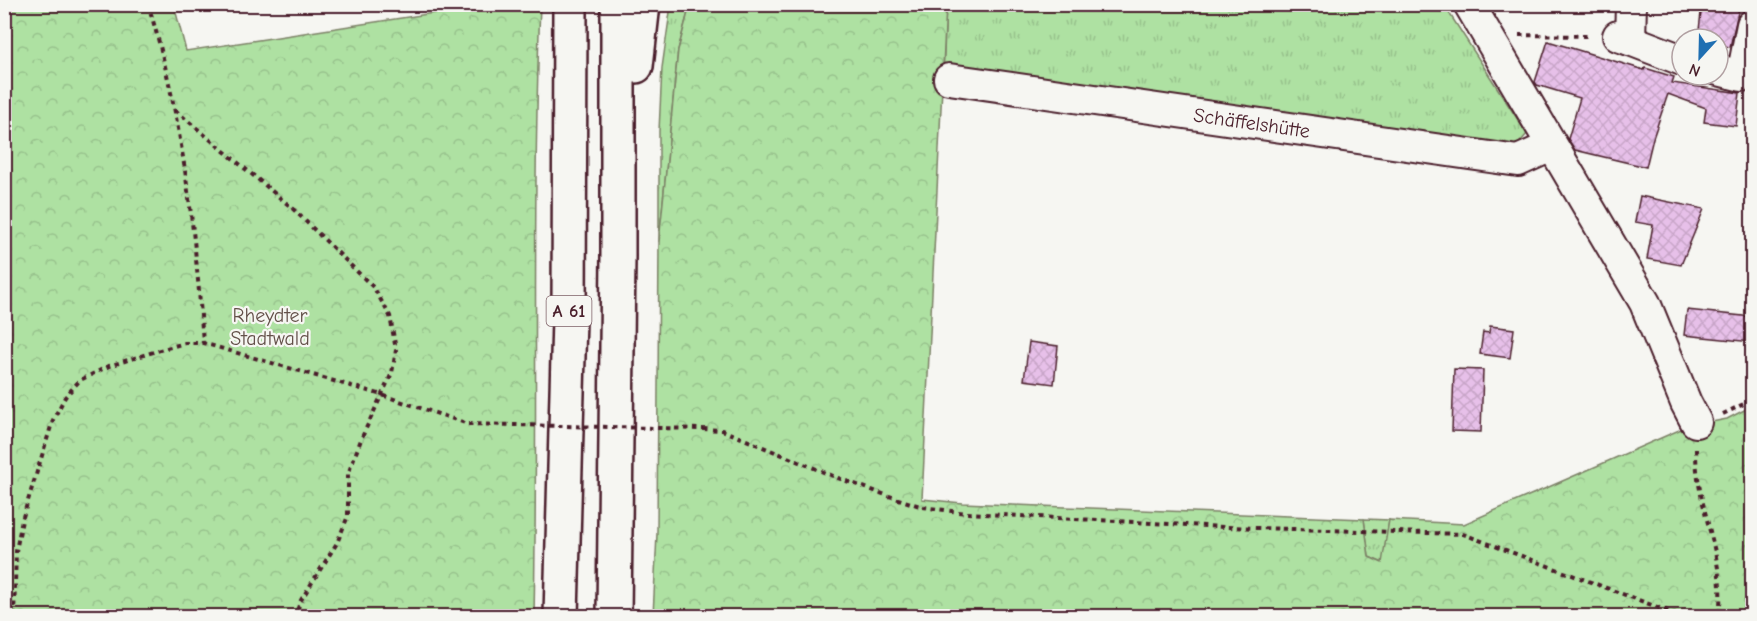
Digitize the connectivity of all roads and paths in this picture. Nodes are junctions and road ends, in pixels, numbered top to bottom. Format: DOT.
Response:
graph roads {
  1 [pos="148,4"];
  2 [pos="570,4"];
  3 [pos="618,4"];
  4 [pos="643,4"];
  5 [pos="1469,4"];
  6 [pos="1631,4"];
  7 [pos="1752,25"];
  8 [pos="1486,34"];
  9 [pos="1624,38"];
  10 [pos="1670,55"];
  11 [pos="1730,73"];
  12 [pos="948,79"];
  13 [pos="175,110"];
  14 [pos="1551,146"];
  15 [pos="618,256"];
  16 [pos="203,343"];
  17 [pos="382,395"];
  18 [pos="1696,422"];
  19 [pos="14,616"];
  20 [pos="295,616"];
  21 [pos="561,616"];
  22 [pos="614,616"];
  23 [pos="1681,616"];
  24 [pos="1719,616"];
  1 -- 13 [label="path"];
  2 -- 21 [label="highway, A 61"];
  3 -- 15 [label="highway, A 61"];
  4 -- 15 [label="highway"];
  5 -- 8 [label="street"];
  6 -- 9 [label="street"];
  7 -- 11 [label="street"];
  8 -- 9 [label="path"];
  8 -- 14 [label="street"];
  9 -- 10 [label="street"];
  12 -- 14 [label="street, Schäffelshütte"];
  13 -- 16 [label="path"];
  13 -- 17 [label="path"];
  14 -- 18 [label="street"];
  15 -- 22 [label="highway, A 61"];
  16 -- 17 [label="path"];
  16 -- 19 [label="path"];
  17 -- 20 [label="path"];
  17 -- 23 [label="path, bridge"];
  18 -- 24 [label="path"];
}
